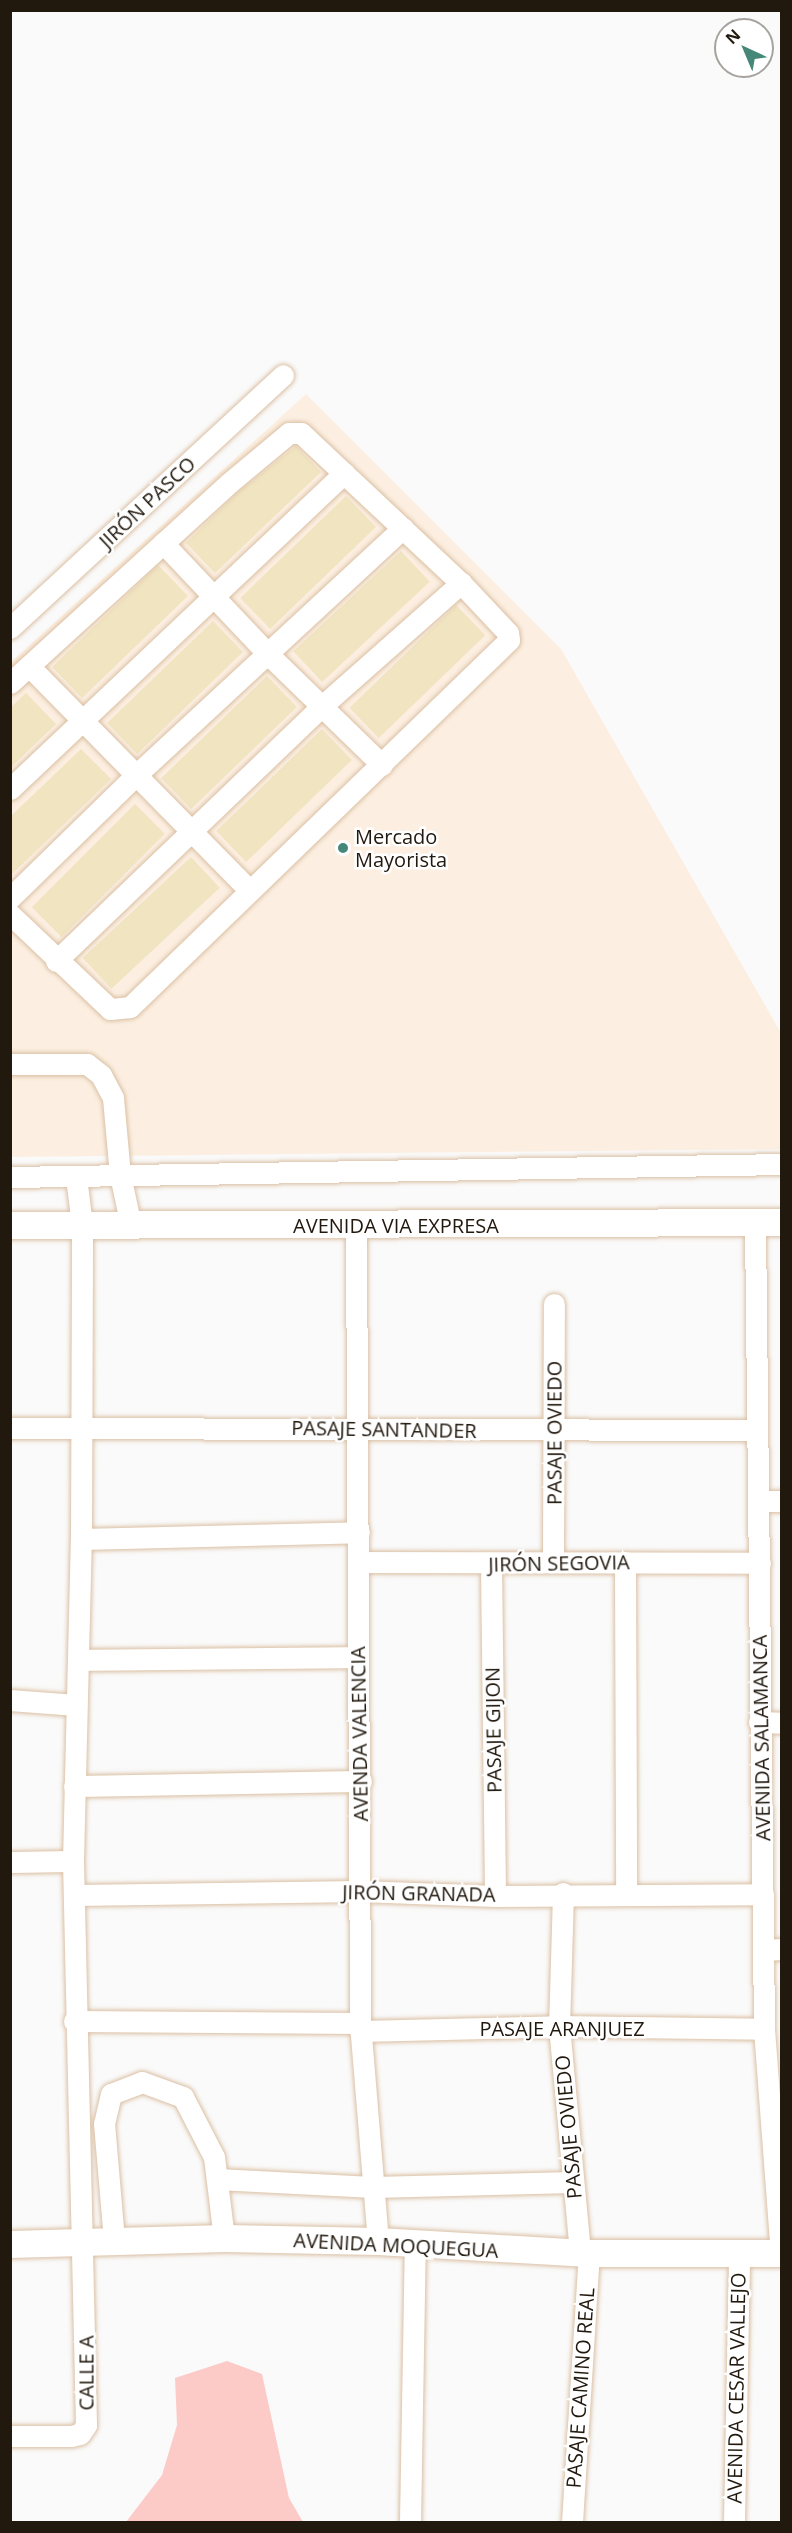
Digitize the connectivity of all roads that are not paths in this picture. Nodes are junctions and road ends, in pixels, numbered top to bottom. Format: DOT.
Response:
graph roads {
  1 [pos="283,375"];
  2 [pos="344,473"];
  3 [pos="403,528"];
  4 [pos="163,543"];
  5 [pos="461,583"];
  6 [pos="214,598"];
  7 [pos="10,628"];
  8 [pos="268,654"];
  9 [pos="29,666"];
  10 [pos="10,683"];
  11 [pos="322,706"];
  12 [pos="82,721"];
  13 [pos="382,765"];
  14 [pos="135,776"];
  15 [pos="10,789"];
  16 [pos="190,831"];
  17 [pos="250,891"];
  18 [pos="10,898"];
  19 [pos="10,914"];
  20 [pos="56,960"];
  21 [pos="10,1064"];
  22 [pos="782,1164"];
  23 [pos="120,1175"];
  24 [pos="10,1177"];
  25 [pos="76,1177"];
  26 [pos="768,1222"];
  27 [pos="10,1225"];
  28 [pos="82,1225"];
  29 [pos="131,1226"];
  30 [pos="356,1226"];
  31 [pos="554,1304"];
  32 [pos="10,1428"];
  33 [pos="80,1428"];
  34 [pos="355,1428"];
  35 [pos="757,1430"];
  36 [pos="554,1431"];
  37 [pos="759,1501"];
  38 [pos="782,1501"];
  39 [pos="359,1532"];
  40 [pos="81,1539"];
  41 [pos="359,1562"];
  42 [pos="554,1562"];
  43 [pos="625,1562"];
  44 [pos="760,1563"];
  45 [pos="491,1565"];
  46 [pos="358,1657"];
  47 [pos="79,1660"];
  48 [pos="10,1700"];
  49 [pos="76,1705"];
  50 [pos="759,1722"];
  51 [pos="782,1723"];
  52 [pos="361,1781"];
  53 [pos="74,1786"];
  54 [pos="73,1861"];
  55 [pos="10,1862"];
  56 [pos="360,1891"];
  57 [pos="563,1893"];
  58 [pos="626,1893"];
  59 [pos="763,1894"];
  60 [pos="75,1895"];
  61 [pos="495,1896"];
  62 [pos="772,1949"];
  63 [pos="74,2021"];
  64 [pos="559,2026"];
  65 [pos="360,2027"];
  66 [pos="764,2029"];
  67 [pos="77,2084"];
  68 [pos="111,2094"];
  69 [pos="217,2179"];
  70 [pos="573,2182"];
  71 [pos="374,2187"];
  72 [pos="224,2238"];
  73 [pos="85,2240"];
  74 [pos="114,2240"];
  75 [pos="378,2241"];
  76 [pos="10,2244"];
  77 [pos="415,2245"];
  78 [pos="584,2253"];
  79 [pos="739,2253"];
  80 [pos="781,2253"];
  81 [pos="10,2436"];
  82 [pos="411,2523"];
  83 [pos="572,2523"];
  84 [pos="734,2523"];
  1 -- 7 [label="street, JIRÓN PASCO"];
  2 -- 3 [label="street"];
  2 -- 4 [label="street"];
  2 -- 6 [label="street"];
  3 -- 5 [label="street"];
  3 -- 8 [label="street"];
  4 -- 6 [label="street"];
  4 -- 9 [label="street"];
  5 -- 11 [label="street"];
  5 -- 13 [label="street"];
  6 -- 8 [label="street"];
  6 -- 12 [label="street"];
  8 -- 11 [label="street"];
  8 -- 14 [label="street"];
  9 -- 10 [label="street"];
  9 -- 12 [label="street"];
  11 -- 13 [label="street"];
  11 -- 16 [label="street"];
  12 -- 14 [label="street"];
  12 -- 15 [label="street"];
  13 -- 17 [label="street"];
  14 -- 16 [label="street"];
  14 -- 18 [label="street"];
  16 -- 17 [label="street"];
  16 -- 20 [label="street"];
  17 -- 20 [label="street"];
  19 -- 20 [label="street"];
  21 -- 23 [label="street"];
  22 -- 23 [label="street"];
  23 -- 25 [label="street"];
  23 -- 29 [label="street"];
  24 -- 25 [label="street"];
  25 -- 28 [label="street"];
  26 -- 30 [label="main road, AVENIDA VIA EXPRESA"];
  26 -- 35 [label="street, AVENIDA SALAMANCA"];
  27 -- 28 [label="main road, AVENIDA VIA EXPRESA"];
  28 -- 29 [label="main road, AVENIDA VIA EXPRESA"];
  28 -- 33 [label="street"];
  29 -- 30 [label="main road, AVENIDA VIA EXPRESA"];
  30 -- 34 [label="street, AVENDA VALENCIA"];
  31 -- 36 [label="street, PASAJE OVIEDO"];
  32 -- 33 [label="street, PASAJE SANTANDER"];
  33 -- 34 [label="street, PASAJE SANTANDER"];
  33 -- 40 [label="street"];
  34 -- 36 [label="street, PASAJE SANTANDER"];
  34 -- 39 [label="street, AVENDA VALENCIA"];
  35 -- 36 [label="street, PASAJE SANTANDER"];
  35 -- 37 [label="street, AVENIDA SALAMANCA"];
  36 -- 42 [label="street, PASAJE OVIEDO"];
  37 -- 38 [label="street"];
  37 -- 44 [label="street, AVENIDA SALAMANCA"];
  39 -- 40 [label="street"];
  39 -- 41 [label="street, AVENDA VALENCIA"];
  40 -- 47 [label="street"];
  41 -- 45 [label="street, JIRÓN SEGOVIA"];
  41 -- 46 [label="street, AVENDA VALENCIA"];
  42 -- 43 [label="street, JIRÓN SEGOVIA"];
  42 -- 45 [label="street, JIRÓN SEGOVIA"];
  43 -- 44 [label="street, JIRÓN SEGOVIA"];
  43 -- 58 [label="street"];
  44 -- 50 [label="street, AVENIDA SALAMANCA"];
  45 -- 61 [label="street, PASAJE GIJON"];
  46 -- 47 [label="street"];
  46 -- 52 [label="street, AVENDA VALENCIA"];
  47 -- 49 [label="street"];
  48 -- 49 [label="street"];
  49 -- 53 [label="street"];
  50 -- 51 [label="street"];
  50 -- 59 [label="street, AVENIDA SALAMANCA"];
  52 -- 53 [label="street"];
  52 -- 56 [label="street, AVENDA VALENCIA"];
  53 -- 54 [label="street"];
  54 -- 55 [label="street"];
  54 -- 60 [label="street"];
  56 -- 60 [label="street, JIRÓN GRANADA"];
  56 -- 61 [label="street, JIRÓN GRANADA"];
  56 -- 65 [label="street, AVENDA VALENCIA"];
  57 -- 58 [label="street, JIRÓN GRANADA"];
  57 -- 61 [label="street, JIRÓN GRANADA"];
  57 -- 64 [label="street, PASAJE OVIEDO"];
  58 -- 59 [label="street, JIRÓN GRANADA"];
  59 -- 62 [label="street, AVENIDA SALAMANCA"];
  60 -- 63 [label="street"];
  62 -- 66 [label="street, AVENIDA SALAMANCA"];
  63 -- 65 [label="street, PASAJE ARANJUEZ"];
  63 -- 67 [label="street"];
  64 -- 65 [label="street, PASAJE ARANJUEZ"];
  64 -- 66 [label="street, PASAJE ARANJUEZ"];
  64 -- 70 [label="street, PASAJE OVIEDO"];
  65 -- 71 [label="street, AVENDA VALENCIA"];
  66 -- 80 [label="street, AVENIDA SALAMANCA"];
  67 -- 68 [label="street"];
  67 -- 73 [label="street"];
  68 -- 69 [label="street"];
  68 -- 74 [label="street"];
  69 -- 71 [label="street"];
  69 -- 72 [label="street"];
  70 -- 71 [label="street"];
  70 -- 78 [label="street, PASAJE OVIEDO"];
  71 -- 75 [label="street, AVENDA VALENCIA"];
  72 -- 74 [label="main road, AVENIDA MOQUEGUA"];
  72 -- 75 [label="main road, AVENIDA MOQUEGUA"];
  73 -- 74 [label="main road, AVENIDA MOQUEGUA"];
  73 -- 76 [label="main road, AVENIDA MOQUEGUA"];
  73 -- 81 [label="street, CALLE A"];
  75 -- 77 [label="main road, AVENIDA MOQUEGUA"];
  77 -- 78 [label="main road, AVENIDA MOQUEGUA"];
  77 -- 82 [label="street"];
  78 -- 79 [label="main road, AVENIDA MOQUEGUA"];
  78 -- 83 [label="street, PASAJE CAMINO REAL"];
  79 -- 80 [label="main road, AVENIDA MOQUEGUA"];
  79 -- 84 [label="street, AVENIDA CESAR VALLEJO"];
}
